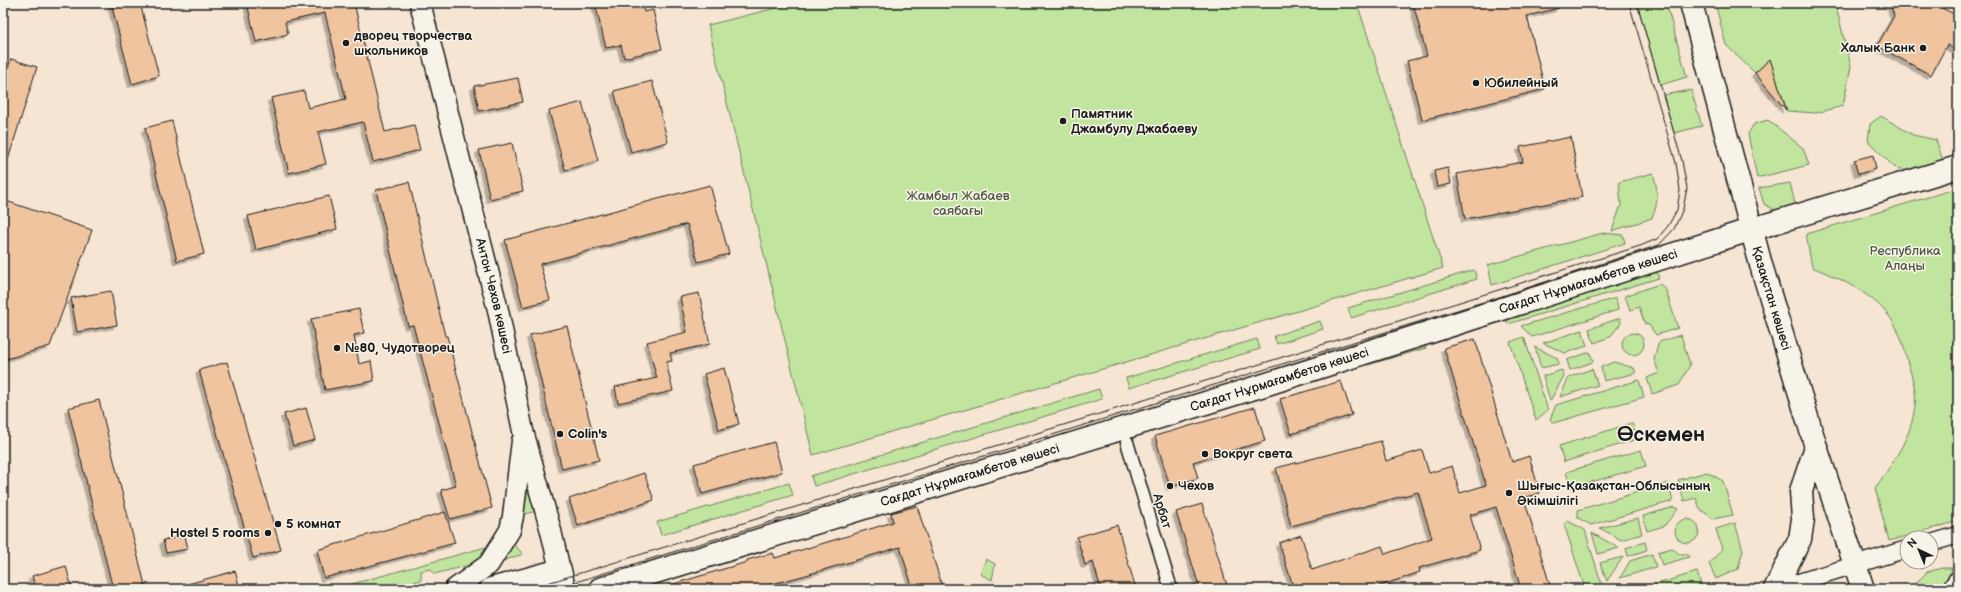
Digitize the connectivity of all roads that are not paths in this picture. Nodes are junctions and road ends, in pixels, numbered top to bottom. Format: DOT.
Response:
graph roads {
  1 [pos="420,3"];
  2 [pos="1691,3"];
  3 [pos="1958,167"];
  4 [pos="1753,229"];
  5 [pos="523,431"];
  6 [pos="1127,442"];
  7 [pos="1816,447"];
  8 [pos="1958,535"];
  9 [pos="1939,541"];
  10 [pos="1899,551"];
  11 [pos="1856,564"];
  12 [pos="562,579"];
  13 [pos="1958,583"];
  14 [pos="1785,588"];
  15 [pos="455,589"];
  16 [pos="491,589"];
  17 [pos="600,589"];
  18 [pos="1171,589"];
  19 [pos="1863,589"];
  20 [pos="1954,589"];
  1 -- 5 [label="street, Антон Чехов көшесі"];
  2 -- 4 [label="main road, Қазақстан көшесі"];
  3 -- 4 [label="main road, Сағдат Нұрмағамбетов көшесі"];
  4 -- 7 [label="main road, Қазақстан көшесі"];
  4 -- 17 [label="main road, Сағдат Нұрмағамбетов көшесі"];
  5 -- 12 [label="street, Антон Чехов көшесі"];
  5 -- 15 [label="street"];
  6 -- 18 [label="street, Арбат"];
  7 -- 11 [label="main road, Қазақстан көшесі"];
  7 -- 14 [label="main road"];
  8 -- 9 [label="street"];
  10 -- 11 [label="street"];
  11 -- 14 [label="street"];
  11 -- 19 [label="main road, Қазақстан көшесі"];
  12 -- 16 [label="main road"];
  13 -- 20 [label="main road"];
}
